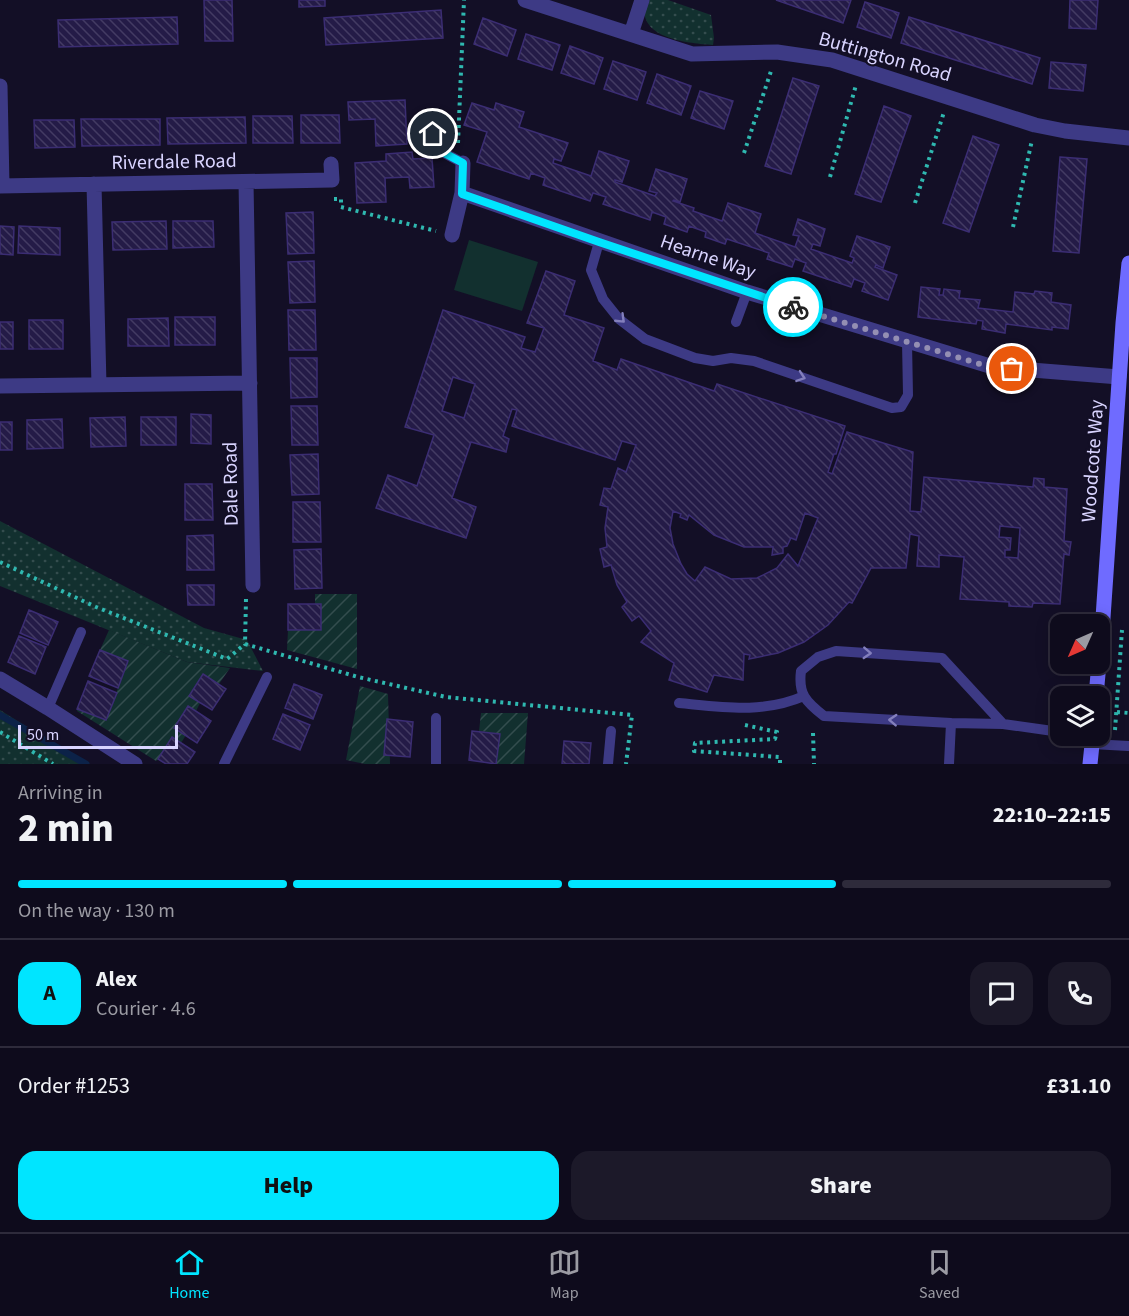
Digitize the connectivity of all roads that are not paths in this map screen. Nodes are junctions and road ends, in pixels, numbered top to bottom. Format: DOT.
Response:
graph roads {
  1 [pos="525,0"];
  2 [pos="642,0"];
  3 [pos="631,34"];
  4 [pos="0,86"];
  5 [pos="435,121"];
  6 [pos="1129,138"];
  7 [pos="460,161"];
  8 [pos="331,164"];
  9 [pos="246,182"];
  10 [pos="94,184"];
  11 [pos="1,186"];
  12 [pos="462,194"];
  13 [pos="452,235"];
  14 [pos="599,242"];
  15 [pos="1129,263"];
  16 [pos="747,292"];
  17 [pos="736,322"];
  18 [pos="1126,323"];
  19 [pos="907,342"];
  20 [pos="1119,377"];
  21 [pos="250,383"];
  22 [pos="99,385"];
  23 [pos="0,386"];
  24 [pos="254,585"];
  25 [pos="1103,614"];
  26 [pos="81,632"];
  27 [pos="267,677"];
  28 [pos="0,679"];
  29 [pos="804,696"];
  30 [pos="679,703"];
  31 [pos="48,708"];
  32 [pos="436,718"];
  33 [pos="951,723"];
  34 [pos="1003,724"];
  35 [pos="611,730"];
  36 [pos="1050,731"];
  37 [pos="1110,745"];
  38 [pos="1091,746"];
  39 [pos="1128,746"];
  40 [pos="135,764"];
  41 [pos="224,764"];
  42 [pos="436,764"];
  43 [pos="608,764"];
  44 [pos="949,764"];
  45 [pos="1089,764"];
  1 -- 3 [label="street, Buttington Road"];
  2 -- 3 [label="street"];
  3 -- 6 [label="street, Buttington Road"];
  4 -- 11 [label="street"];
  5 -- 7 [label="lane"];
  7 -- 12 [label="street"];
  8 -- 9 [label="street, Riverdale Road"];
  9 -- 10 [label="street, Riverdale Road"];
  9 -- 21 [label="street, Dale Road"];
  10 -- 11 [label="street, Riverdale Road"];
  10 -- 22 [label="street"];
  12 -- 13 [label="street"];
  12 -- 14 [label="street, Hearne Way"];
  14 -- 16 [label="street, Hearne Way"];
  14 -- 19 [label="lane, one-way"];
  15 -- 18 [label="street, Woodcote Way"];
  16 -- 17 [label="lane"];
  16 -- 19 [label="street, Hearne Way"];
  18 -- 20 [label="street, Woodcote Way"];
  19 -- 20 [label="street, Hearne Way"];
  20 -- 25 [label="street, Woodcote Way"];
  21 -- 22 [label="street"];
  21 -- 24 [label="street, Dale Road"];
  22 -- 23 [label="street"];
  26 -- 31 [label="lane"];
  27 -- 41 [label="lane"];
  28 -- 31 [label="street"];
  29 -- 30 [label="lane"];
  33 -- 29 [label="lane, one-way"];
  29 -- 34 [label="lane, one-way"];
  31 -- 40 [label="street"];
  32 -- 42 [label="lane"];
  33 -- 34 [label="lane"];
  33 -- 44 [label="lane"];
  34 -- 36 [label="lane"];
  35 -- 43 [label="lane"];
  37 -- 39 [label="lane"];
  38 -- 45 [label="street"];
}
